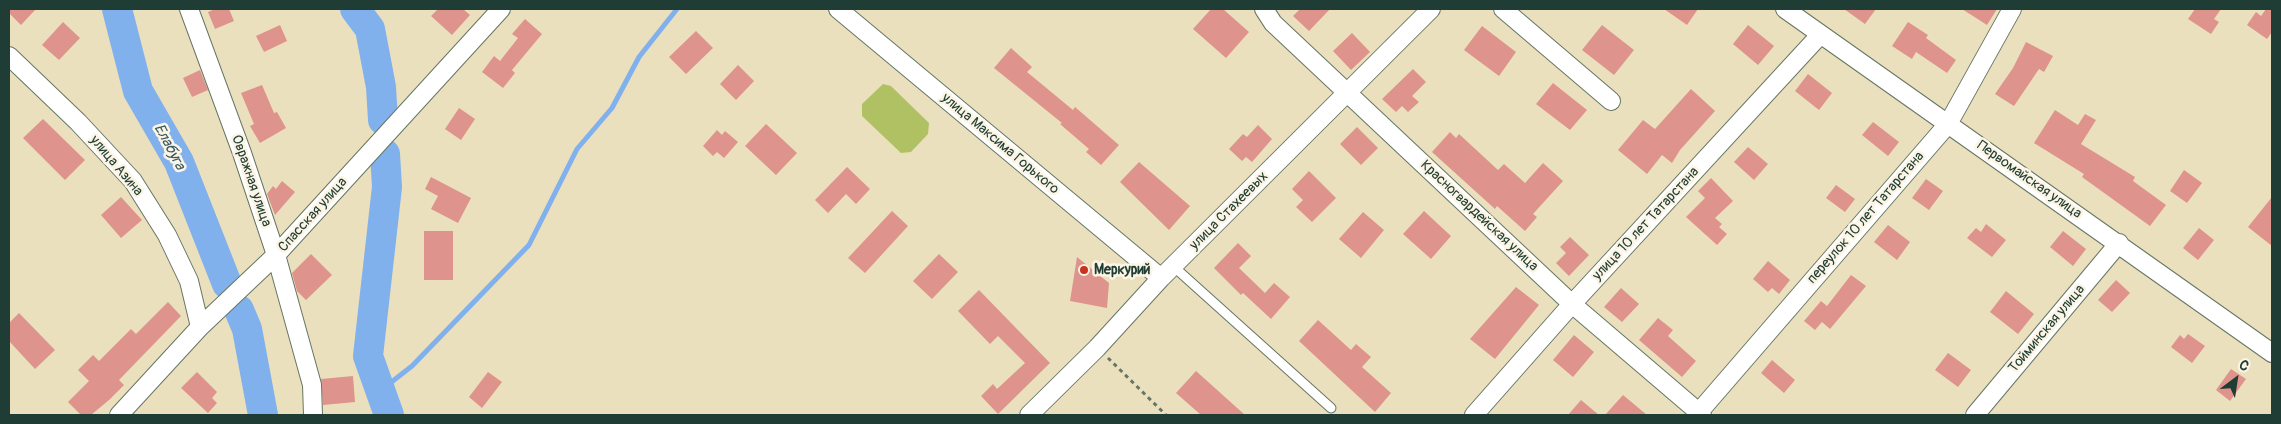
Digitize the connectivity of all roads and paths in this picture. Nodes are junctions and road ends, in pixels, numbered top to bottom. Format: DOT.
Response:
graph roads {
  1 [pos="189,9"];
  2 [pos="500,9"];
  3 [pos="838,9"];
  4 [pos="1264,9"];
  5 [pos="1431,9"];
  6 [pos="1503,9"];
  7 [pos="1785,9"];
  8 [pos="2012,9"];
  9 [pos="1820,34"];
  10 [pos="9,56"];
  11 [pos="1348,93"];
  12 [pos="1612,102"];
  13 [pos="1948,124"];
  14 [pos="2119,243"];
  15 [pos="276,256"];
  16 [pos="1167,272"];
  17 [pos="1572,304"];
  18 [pos="200,327"];
  19 [pos="1097,348"];
  20 [pos="2272,353"];
  21 [pos="1331,408"];
  22 [pos="1701,414"];
  23 [pos="119,415"];
  24 [pos="314,415"];
  25 [pos="1029,415"];
  26 [pos="1166,415"];
  27 [pos="1474,415"];
  28 [pos="1974,415"];
  1 -- 15 [label="street, Овражная улица"];
  2 -- 15 [label="street, Спасская улица"];
  3 -- 16 [label="street, улица Максима Горького"];
  4 -- 11 [label="street, Красногвардейская улица"];
  5 -- 11 [label="street, улица Стахеевых"];
  6 -- 12 [label="street"];
  7 -- 9 [label="street, Первомайская улица"];
  8 -- 13 [label="street, переулок 10 лет Татарстана"];
  9 -- 13 [label="street, Первомайская улица"];
  9 -- 17 [label="street, улица 10 лет Татарстана"];
  10 -- 18 [label="street, улица Азина"];
  11 -- 16 [label="street, улица Стахеевых"];
  11 -- 17 [label="street, Красногвардейская улица"];
  13 -- 14 [label="street, Первомайская улица"];
  13 -- 22 [label="street, переулок 10 лет Татарстана"];
  14 -- 20 [label="street, Первомайская улица"];
  14 -- 28 [label="street, Тойминская улица"];
  15 -- 18 [label="street, Спасская улица"];
  15 -- 24 [label="street, Овражная улица"];
  16 -- 19 [label="street, улица Стахеевых"];
  16 -- 21 [label="lane"];
  17 -- 22 [label="street, Красногвардейская улица"];
  17 -- 27 [label="street, улица 10 лет Татарстана"];
  18 -- 23 [label="street, Спасская улица"];
  19 -- 25 [label="street, улица Стахеевых"];
  19 -- 26 [label="path"];
}
